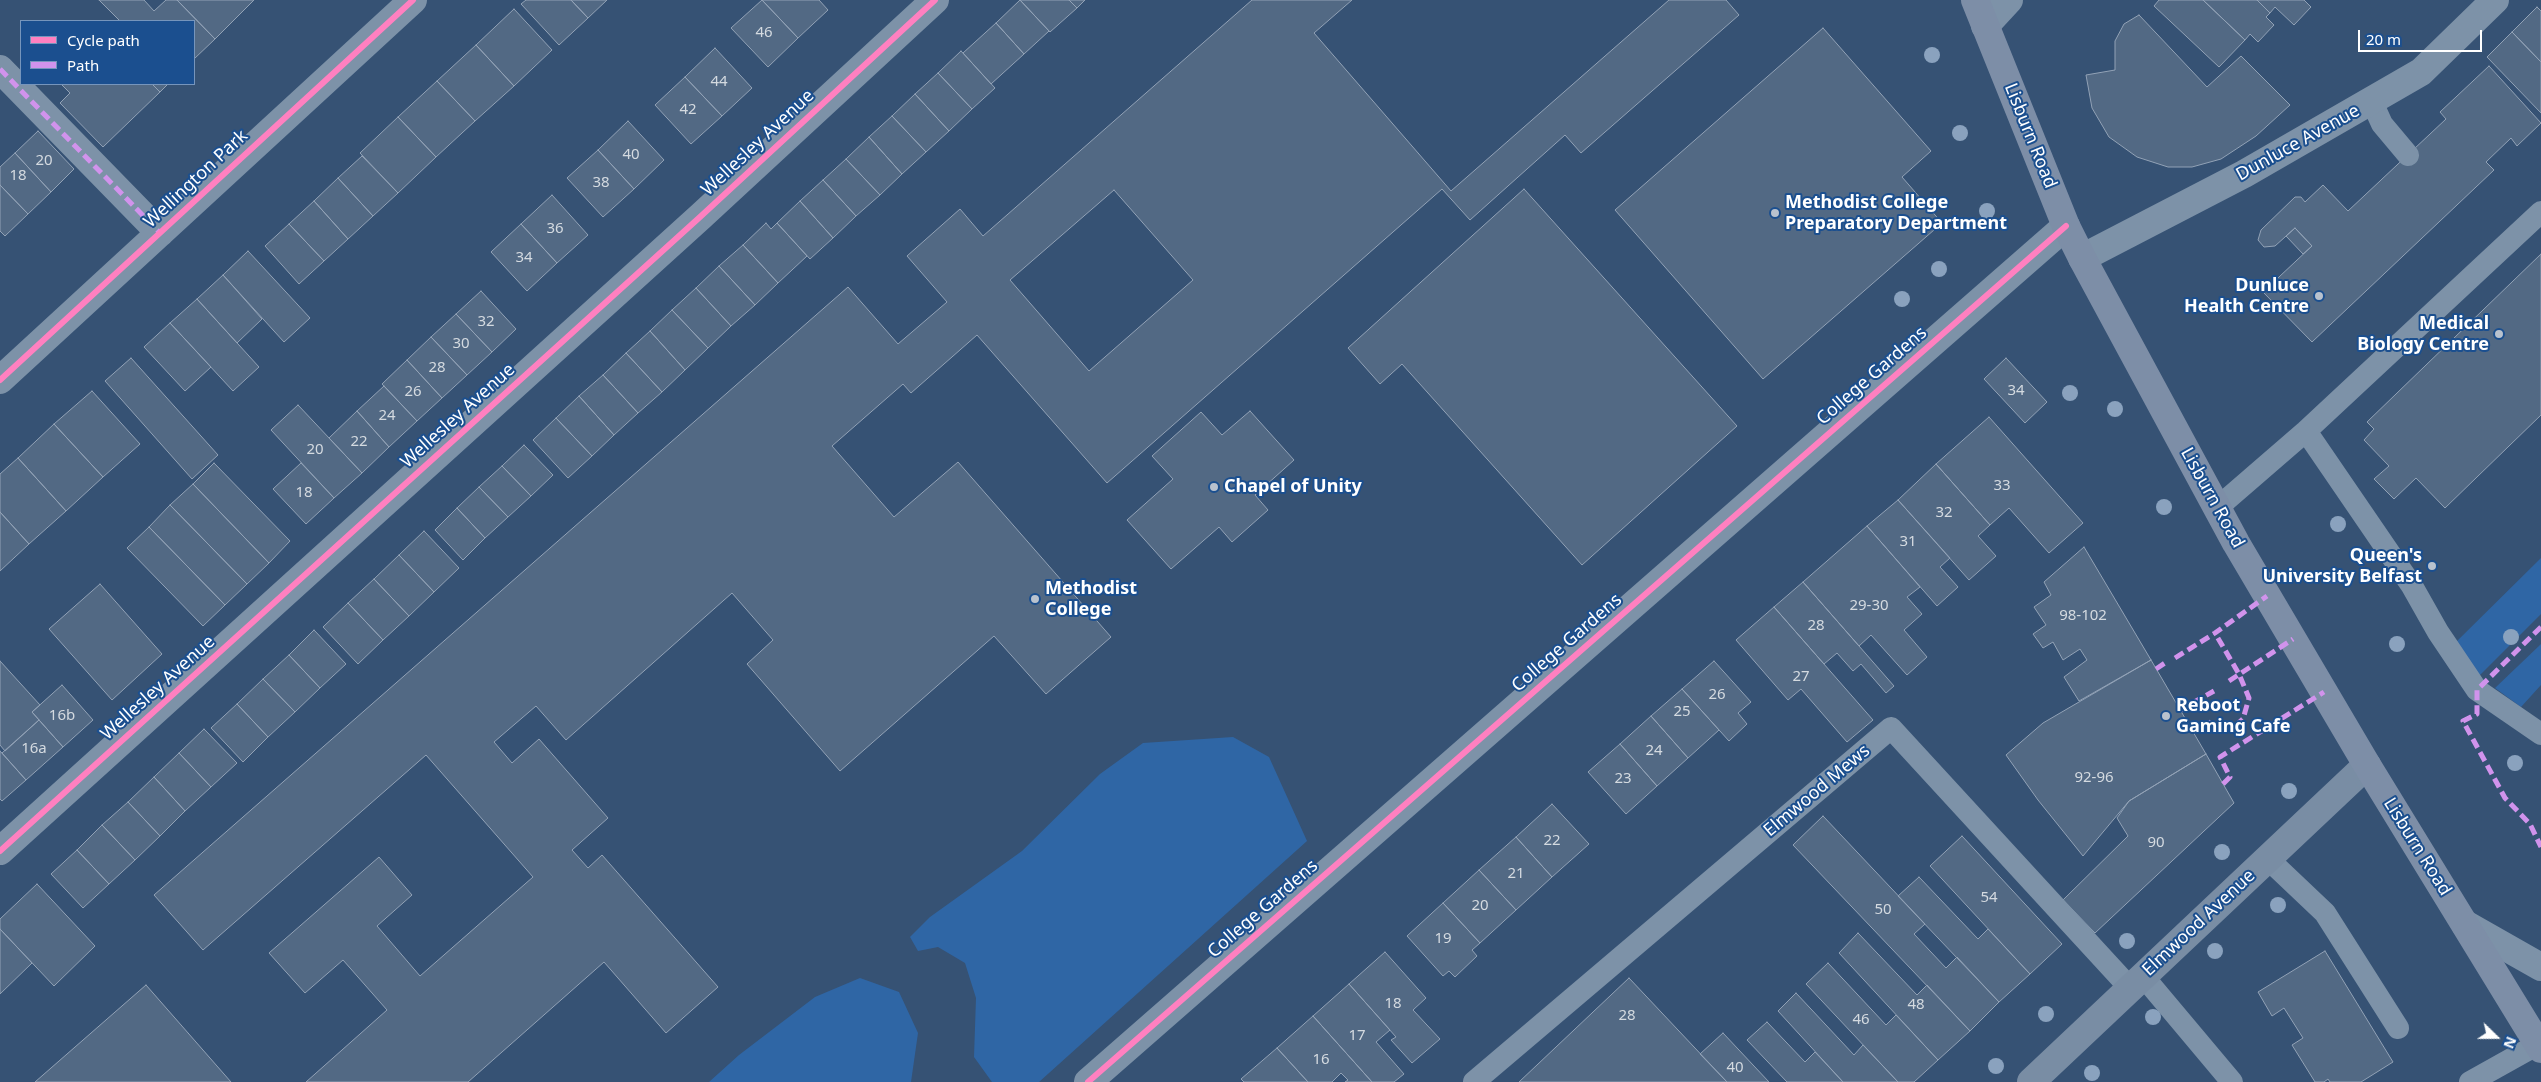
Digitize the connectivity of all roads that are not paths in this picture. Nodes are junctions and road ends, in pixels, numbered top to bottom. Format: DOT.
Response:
graph roads {
  1 [pos="413,0"];
  2 [pos="935,0"];
  3 [pos="1975,0"];
  4 [pos="2009,0"];
  5 [pos="2495,0"];
  6 [pos="1985,26"];
  7 [pos="0,69"];
  8 [pos="2372,102"];
  9 [pos="2408,155"];
  10 [pos="2541,212"];
  11 [pos="2066,226"];
  12 [pos="160,233"];
  13 [pos="2082,258"];
  14 [pos="0,380"];
  15 [pos="2306,431"];
  16 [pos="2217,508"];
  17 [pos="2541,734"];
  18 [pos="2367,765"];
  19 [pos="0,851"];
  20 [pos="2267,858"];
  21 [pos="2465,924"];
  22 [pos="2541,967"];
  23 [pos="2137,982"];
  24 [pos="2398,1028"];
  25 [pos="2539,1047"];
  26 [pos="1088,1082"];
  27 [pos="1474,1082"];
  28 [pos="2031,1082"];
  29 [pos="2232,1082"];
  30 [pos="2470,1082"];
  1 -- 12 [label="street, Wellington Park"];
  2 -- 19 [label="street, Wellesley Avenue"];
  3 -- 6 [label="main road, Lisburn Road"];
  4 -- 6 [label="street"];
  5 -- 8 [label="street, Dunluce Avenue"];
  6 -- 11 [label="main road, Lisburn Road"];
  7 -- 12 [label="street"];
  8 -- 9 [label="lane"];
  8 -- 13 [label="street, Dunluce Avenue"];
  10 -- 15 [label="lane"];
  11 -- 13 [label="main road, Lisburn Road"];
  11 -- 26 [label="street, College Gardens"];
  12 -- 14 [label="street, Wellington Park"];
  13 -- 16 [label="main road, Lisburn Road"];
  15 -- 16 [label="lane"];
  15 -- 17 [label="lane"];
  16 -- 18 [label="main road, Lisburn Road"];
  18 -- 20 [label="street, Elmwood Avenue"];
  18 -- 21 [label="main road, Lisburn Road"];
  20 -- 23 [label="street, Elmwood Avenue"];
  20 -- 24 [label="lane"];
  21 -- 22 [label="street"];
  21 -- 25 [label="main road, Lisburn Road"];
  23 -- 27 [label="lane, Elmwood Mews"];
  23 -- 28 [label="street, Elmwood Avenue"];
  23 -- 29 [label="lane"];
  25 -- 30 [label="lane"];
}
